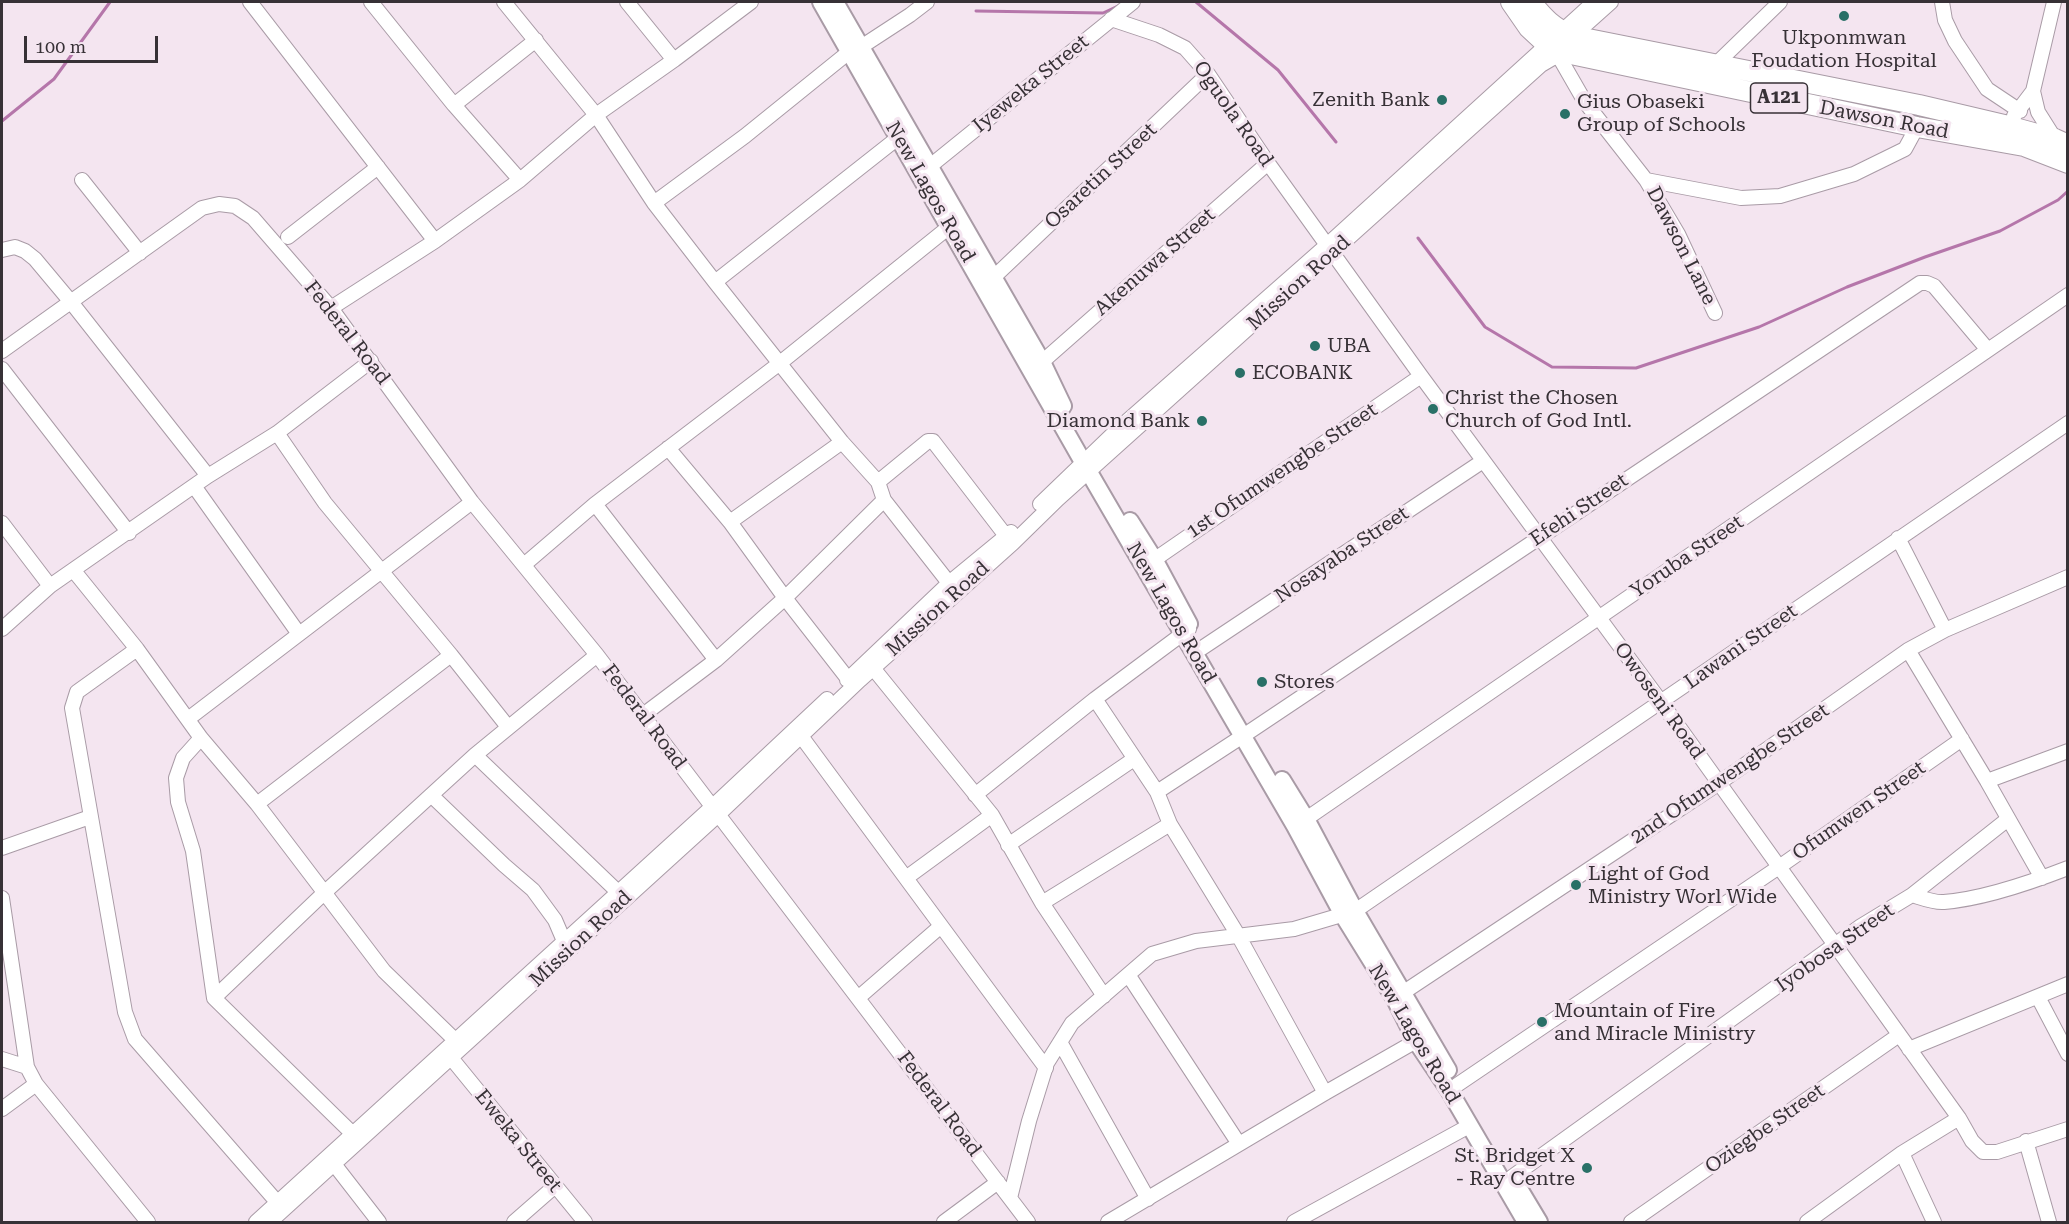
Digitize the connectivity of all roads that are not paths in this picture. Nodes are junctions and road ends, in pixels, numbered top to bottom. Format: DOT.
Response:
graph roads {
  1 [pos="250,2"];
  2 [pos="371,2"];
  3 [pos="504,2"];
  4 [pos="627,2"];
  5 [pos="751,2"];
  6 [pos="821,2"];
  7 [pos="835,2"];
  8 [pos="927,2"];
  9 [pos="1134,2"];
  10 [pos="1511,2"];
  11 [pos="1531,2"];
  12 [pos="1594,2"];
  13 [pos="1611,2"];
  14 [pos="1780,2"];
  15 [pos="1942,2"];
  16 [pos="2054,2"];
  17 [pos="1111,19"];
  18 [pos="536,40"];
  19 [pos="1560,42"];
  20 [pos="855,49"];
  21 [pos="674,60"];
  22 [pos="1714,66"];
  23 [pos="1208,74"];
  24 [pos="2033,91"];
  25 [pos="454,105"];
  26 [pos="2020,111"];
  27 [pos="596,115"];
  28 [pos="2004,125"];
  29 [pos="1917,128"];
  30 [pos="898,137"];
  31 [pos="2061,142"];
  32 [pos="1268,163"];
  33 [pos="2067,163"];
  34 [pos="378,167"];
  35 [pos="929,167"];
  36 [pos="82,180"];
  37 [pos="520,180"];
  38 [pos="1646,180"];
  39 [pos="654,203"];
  40 [pos="950,227"];
  41 [pos="288,237"];
  42 [pos="435,241"];
  43 [pos="1330,249"];
  44 [pos="2,250"];
  45 [pos="140,253"];
  46 [pos="994,277"];
  47 [pos="715,282"];
  48 [pos="2067,295"];
  49 [pos="71,302"];
  50 [pos="331,308"];
  51 [pos="1715,313"];
  52 [pos="1988,350"];
  53 [pos="2,351"];
  54 [pos="371,361"];
  55 [pos="1042,362"];
  56 [pos="780,363"];
  57 [pos="2,369"];
  58 [pos="1420,376"];
  59 [pos="2067,423"];
  60 [pos="277,434"];
  61 [pos="843,442"];
  62 [pos="668,448"];
  63 [pos="1483,461"];
  64 [pos="1088,464"];
  65 [pos="208,476"];
  66 [pos="878,482"];
  67 [pos="194,486"];
  68 [pos="884,500"];
  69 [pos="472,502"];
  70 [pos="595,504"];
  71 [pos="730,522"];
  72 [pos="2,523"];
  73 [pos="129,533"];
  74 [pos="1006,536"];
  75 [pos="1539,537"];
  76 [pos="1898,538"];
  77 [pos="1149,563"];
  78 [pos="525,564"];
  79 [pos="382,571"];
  80 [pos="74,572"];
  81 [pos="2067,577"];
  82 [pos="949,583"];
  83 [pos="50,586"];
  84 [pos="785,598"];
  85 [pos="1598,618"];
  86 [pos="2,629"];
  87 [pos="1945,630"];
  88 [pos="1187,631"];
  89 [pos="299,634"];
  90 [pos="1202,648"];
  91 [pos="137,649"];
  92 [pos="1908,650"];
  93 [pos="451,655"];
  94 [pos="597,655"];
  95 [pos="716,660"];
  96 [pos="873,668"];
  97 [pos="848,679"];
  98 [pos="1095,699"];
  99 [pos="1661,702"];
  100 [pos="643,715"];
  101 [pos="188,719"];
  102 [pos="508,727"];
  103 [pos="1248,733"];
  104 [pos="801,736"];
  105 [pos="201,738"];
  106 [pos="1962,739"];
  107 [pos="2067,751"];
  108 [pos="475,756"];
  109 [pos="1134,759"];
  110 [pos="1987,781"];
  111 [pos="1719,783"];
  112 [pos="1157,792"];
  113 [pos="431,795"];
  114 [pos="975,795"];
  115 [pos="257,804"];
  116 [pos="716,811"];
  117 [pos="992,815"];
  118 [pos="90,817"];
  119 [pos="1306,819"];
  120 [pos="2008,819"];
  121 [pos="1170,824"];
  122 [pos="1008,845"];
  123 [pos="2,848"];
  124 [pos="1779,867"];
  125 [pos="2067,868"];
  126 [pos="906,878"];
  127 [pos="2042,878"];
  128 [pos="618,892"];
  129 [pos="324,893"];
  130 [pos="1912,895"];
  131 [pos="2,898"];
  132 [pos="1042,903"];
  133 [pos="1349,913"];
  134 [pos="941,926"];
  135 [pos="1238,935"];
  136 [pos="564,941"];
  137 [pos="1835,946"];
  138 [pos="7,956"];
  139 [pos="1129,976"];
  140 [pos="2067,984"];
  141 [pos="1404,992"];
  142 [pos="1104,996"];
  143 [pos="2038,997"];
  144 [pos="213,998"];
  145 [pos="858,998"];
  146 [pos="1899,1035"];
  147 [pos="456,1041"];
  148 [pos="1416,1041"];
  149 [pos="1060,1042"];
  150 [pos="1909,1049"];
  151 [pos="2067,1054"];
  152 [pos="2,1059"];
  153 [pos="452,1059"];
  154 [pos="27,1066"];
  155 [pos="1046,1068"];
  156 [pos="36,1084"];
  157 [pos="1457,1085"];
  158 [pos="1325,1093"];
  159 [pos="2,1109"];
  160 [pos="1959,1118"];
  161 [pos="1469,1126"];
  162 [pos="2067,1129"];
  163 [pos="357,1138"];
  164 [pos="2026,1142"];
  165 [pos="1239,1144"];
  166 [pos="1902,1153"];
  167 [pos="334,1164"];
  168 [pos="1512,1177"];
  169 [pos="998,1182"];
  170 [pos="554,1187"];
  171 [pos="1010,1198"];
  172 [pos="1148,1199"];
  173 [pos="277,1202"];
  174 [pos="1823,1218"];
  175 [pos="148,1222"];
  176 [pos="256,1222"];
  177 [pos="270,1222"];
  178 [pos="379,1222"];
  179 [pos="514,1222"];
  180 [pos="585,1222"];
  181 [pos="944,1222"];
  182 [pos="1028,1222"];
  183 [pos="1108,1222"];
  184 [pos="1294,1222"];
  185 [pos="1526,1222"];
  186 [pos="1539,1222"];
  187 [pos="1631,1222"];
  188 [pos="1807,1222"];
  189 [pos="1934,1222"];
  190 [pos="2049,1222"];
  1 -- 34 [label="street"];
  2 -- 25 [label="street"];
  3 -- 18 [label="street"];
  4 -- 21 [label="street"];
  5 -- 21 [label="street"];
  6 -- 20 [label="main road, New Lagos Road"];
  7 -- 20 [label="main road, New Lagos Road"];
  8 -- 20 [label="street"];
  9 -- 17 [label="street, Iyeweka Street"];
  10 -- 19 [label="highway"];
  11 -- 19 [label="highway, Dawson Road / A121"];
  12 -- 19 [label="street, Mission Road"];
  13 -- 19 [label="street, Mission Road"];
  14 -- 22 [label="street"];
  15 -- 26 [label="street"];
  16 -- 24 [label="street"];
  17 -- 23 [label="street, Oguola Road"];
  17 -- 35 [label="street, Iyeweka Street"];
  18 -- 25 [label="street"];
  18 -- 27 [label="street"];
  19 -- 22 [label="highway, Dawson Road / A121"];
  19 -- 29 [label="highway, Dawson Road / A121"];
  19 -- 38 [label="street, Dawson Lane"];
  19 -- 43 [label="street, Mission Road"];
  20 -- 30 [label="main road, New Lagos Road"];
  20 -- 35 [label="main road, New Lagos Road"];
  20 -- 39 [label="street"];
  21 -- 27 [label="street"];
  22 -- 28 [label="highway, Dawson Road / A121"];
  23 -- 32 [label="street, Oguola Road"];
  23 -- 46 [label="street, Osaretin Street"];
  24 -- 26 [label="street"];
  24 -- 31 [label="street"];
  25 -- 37 [label="street"];
  26 -- 28 [label="street"];
  27 -- 37 [label="street"];
  27 -- 39 [label="street"];
  28 -- 31 [label="highway, Dawson Road / A121"];
  29 -- 33 [label="highway, Dawson Road / A121"];
  29 -- 38 [label="street, Dawson Lane"];
  30 -- 40 [label="main road, New Lagos Road"];
  30 -- 47 [label="street"];
  32 -- 43 [label="street, Oguola Road"];
  32 -- 55 [label="street, Akenuwa Street"];
  34 -- 41 [label="street"];
  34 -- 42 [label="street"];
  35 -- 46 [label="main road, New Lagos Road"];
  36 -- 45 [label="street"];
  37 -- 42 [label="street"];
  38 -- 51 [label="street, Dawson Lane"];
  39 -- 47 [label="street"];
  40 -- 56 [label="street"];
  40 -- 64 [label="main road, New Lagos Road"];
  42 -- 50 [label="street"];
  43 -- 58 [label="street, Owoseni Road"];
  43 -- 64 [label="street, Mission Road"];
  44 -- 49 [label="street"];
  45 -- 49 [label="street"];
  45 -- 50 [label="street, Federal Road"];
  46 -- 55 [label="main road, New Lagos Road"];
  47 -- 56 [label="street"];
  48 -- 52 [label="street, Yoruba Street"];
  49 -- 53 [label="street"];
  49 -- 65 [label="street"];
  50 -- 54 [label="street, Federal Road"];
  52 -- 75 [label="street, Efehi Street"];
  52 -- 85 [label="street, Yoruba Street"];
  54 -- 60 [label="street"];
  54 -- 69 [label="street, Federal Road"];
  55 -- 64 [label="main road, New Lagos Road"];
  56 -- 61 [label="street"];
  56 -- 62 [label="street"];
  57 -- 73 [label="street"];
  58 -- 63 [label="street, Owoseni Road"];
  58 -- 77 [label="street, 1st Ofumwengbe Street"];
  59 -- 76 [label="street, Lawani Street"];
  60 -- 65 [label="street"];
  60 -- 79 [label="street"];
  61 -- 66 [label="street"];
  61 -- 71 [label="street"];
  62 -- 70 [label="street"];
  62 -- 71 [label="street"];
  63 -- 75 [label="street, Owoseni Road"];
  63 -- 90 [label="street, Nosayaba Street"];
  64 -- 74 [label="street, Mission Road"];
  64 -- 77 [label="main road, New Lagos Road"];
  64 -- 96 [label="street, Mission Road"];
  65 -- 67 [label="street"];
  66 -- 68 [label="street"];
  66 -- 74 [label="street"];
  67 -- 73 [label="street"];
  67 -- 89 [label="street"];
  68 -- 82 [label="street"];
  68 -- 84 [label="street"];
  69 -- 78 [label="street, Federal Road"];
  69 -- 79 [label="street"];
  70 -- 78 [label="street"];
  70 -- 95 [label="street"];
  71 -- 84 [label="street"];
  72 -- 83 [label="street"];
  73 -- 80 [label="street"];
  74 -- 82 [label="street, Mission Road"];
  75 -- 85 [label="street, Owoseni Road"];
  75 -- 103 [label="street, Efehi Street"];
  76 -- 87 [label="street"];
  76 -- 99 [label="street, Lawani Street"];
  77 -- 88 [label="main road, New Lagos Road"];
  78 -- 94 [label="street, Federal Road"];
  79 -- 89 [label="street"];
  79 -- 93 [label="street"];
  80 -- 83 [label="street"];
  80 -- 91 [label="street"];
  81 -- 87 [label="street, 2nd Ofumwengbe Street"];
  82 -- 97 [label="street, Mission Road"];
  83 -- 86 [label="street"];
  84 -- 95 [label="street"];
  84 -- 97 [label="street"];
  85 -- 99 [label="street, Owoseni Road"];
  85 -- 119 [label="street, Yoruba Street"];
  87 -- 92 [label="street, 2nd Ofumwengbe Street"];
  88 -- 90 [label="main road, New Lagos Road"];
  88 -- 98 [label="street"];
  88 -- 103 [label="main road, New Lagos Road"];
  89 -- 101 [label="street"];
  90 -- 103 [label="main road, New Lagos Road"];
  91 -- 101 [label="street"];
  91 -- 118 [label="street"];
  92 -- 106 [label="street"];
  92 -- 111 [label="street, 2nd Ofumwengbe Street"];
  93 -- 102 [label="street"];
  93 -- 115 [label="street"];
  94 -- 100 [label="street, Federal Road"];
  94 -- 102 [label="street"];
  95 -- 100 [label="street"];
  96 -- 104 [label="street, Mission Road"];
  96 -- 114 [label="street"];
  97 -- 116 [label="street, Mission Road"];
  98 -- 109 [label="street"];
  98 -- 114 [label="street"];
  99 -- 111 [label="street, Owoseni Road"];
  99 -- 133 [label="street, Lawani Street"];
  100 -- 116 [label="street, Federal Road"];
  101 -- 105 [label="street"];
  102 -- 108 [label="street"];
  103 -- 112 [label="street, Efehi Street"];
  103 -- 119 [label="main road, New Lagos Road"];
  103 -- 133 [label="main road, New Lagos Road"];
  104 -- 116 [label="street, Mission Road"];
  104 -- 126 [label="street"];
  105 -- 115 [label="street"];
  105 -- 144 [label="street"];
  106 -- 110 [label="street"];
  106 -- 124 [label="street, Ofumwen Street"];
  107 -- 110 [label="street"];
  108 -- 113 [label="street"];
  108 -- 128 [label="street"];
  109 -- 112 [label="street"];
  109 -- 122 [label="street"];
  110 -- 120 [label="street"];
  111 -- 124 [label="street, Owoseni Road"];
  111 -- 141 [label="street, 2nd Ofumwengbe Street"];
  112 -- 121 [label="street"];
  113 -- 129 [label="street"];
  113 -- 136 [label="street"];
  114 -- 117 [label="street"];
  115 -- 129 [label="street"];
  116 -- 128 [label="street, Mission Road"];
  116 -- 145 [label="street, Federal Road"];
  116 -- 153 [label="street, Mission Road"];
  117 -- 122 [label="street"];
  117 -- 126 [label="street"];
  118 -- 123 [label="street"];
  118 -- 173 [label="street"];
  119 -- 133 [label="main road, New Lagos Road"];
  120 -- 127 [label="street"];
  120 -- 130 [label="street, Iyobosa Street"];
  121 -- 132 [label="street"];
  121 -- 135 [label="street"];
  122 -- 132 [label="street"];
  124 -- 137 [label="street, Owoseni Road"];
  124 -- 157 [label="street, Ofumwen Street"];
  125 -- 127 [label="street"];
  126 -- 134 [label="street"];
  127 -- 130 [label="street"];
  128 -- 136 [label="street, Mission Road"];
  129 -- 144 [label="street"];
  129 -- 147 [label="street"];
  130 -- 137 [label="street, Iyobosa Street"];
  131 -- 138 [label="street"];
  132 -- 142 [label="street"];
  133 -- 135 [label="street, Lawani Street"];
  133 -- 141 [label="main road, New Lagos Road"];
  133 -- 148 [label="main road, New Lagos Road"];
  134 -- 145 [label="street"];
  134 -- 155 [label="street"];
  135 -- 139 [label="street, Lawani Street"];
  135 -- 158 [label="street"];
  136 -- 147 [label="street, Mission Road"];
  137 -- 146 [label="street, Owoseni Road"];
  137 -- 168 [label="street, Iyobosa Street"];
  138 -- 154 [label="street"];
  139 -- 142 [label="street, Lawani Street"];
  139 -- 165 [label="street"];
  140 -- 143 [label="street"];
  141 -- 157 [label="main road, New Lagos Road"];
  142 -- 149 [label="street, Lawani Street"];
  143 -- 150 [label="street"];
  143 -- 151 [label="street"];
  144 -- 163 [label="street"];
  145 -- 169 [label="street, Federal Road"];
  146 -- 150 [label="street, Owoseni Road"];
  146 -- 187 [label="street, Oziegbe Street"];
  147 -- 163 [label="street, Mission Road"];
  148 -- 158 [label="street"];
  148 -- 161 [label="main road, New Lagos Road"];
  149 -- 155 [label="street, Lawani Street"];
  149 -- 172 [label="street"];
  150 -- 160 [label="street, Owoseni Road"];
  152 -- 154 [label="street"];
  153 -- 163 [label="street, Mission Road"];
  153 -- 170 [label="street, Eweka Street"];
  154 -- 156 [label="street"];
  155 -- 171 [label="street, Lawani Street"];
  156 -- 159 [label="street"];
  156 -- 175 [label="street"];
  157 -- 168 [label="main road, New Lagos Road"];
  158 -- 165 [label="street"];
  160 -- 164 [label="street, Owoseni Road"];
  160 -- 166 [label="street"];
  161 -- 184 [label="street"];
  161 -- 185 [label="main road, New Lagos Road"];
  162 -- 164 [label="street"];
  163 -- 167 [label="street, Mission Road"];
  163 -- 173 [label="street, Mission Road"];
  164 -- 190 [label="street"];
  165 -- 172 [label="street"];
  166 -- 174 [label="street"];
  166 -- 189 [label="street"];
  167 -- 177 [label="street, Mission Road"];
  167 -- 178 [label="street"];
  168 -- 186 [label="main road, New Lagos Road"];
  169 -- 171 [label="street, Federal Road"];
  169 -- 181 [label="street"];
  170 -- 179 [label="street"];
  170 -- 180 [label="street, Eweka Street"];
  171 -- 182 [label="street, Federal Road"];
  172 -- 183 [label="street"];
  173 -- 176 [label="street, Mission Road"];
  174 -- 188 [label="street"];
}
